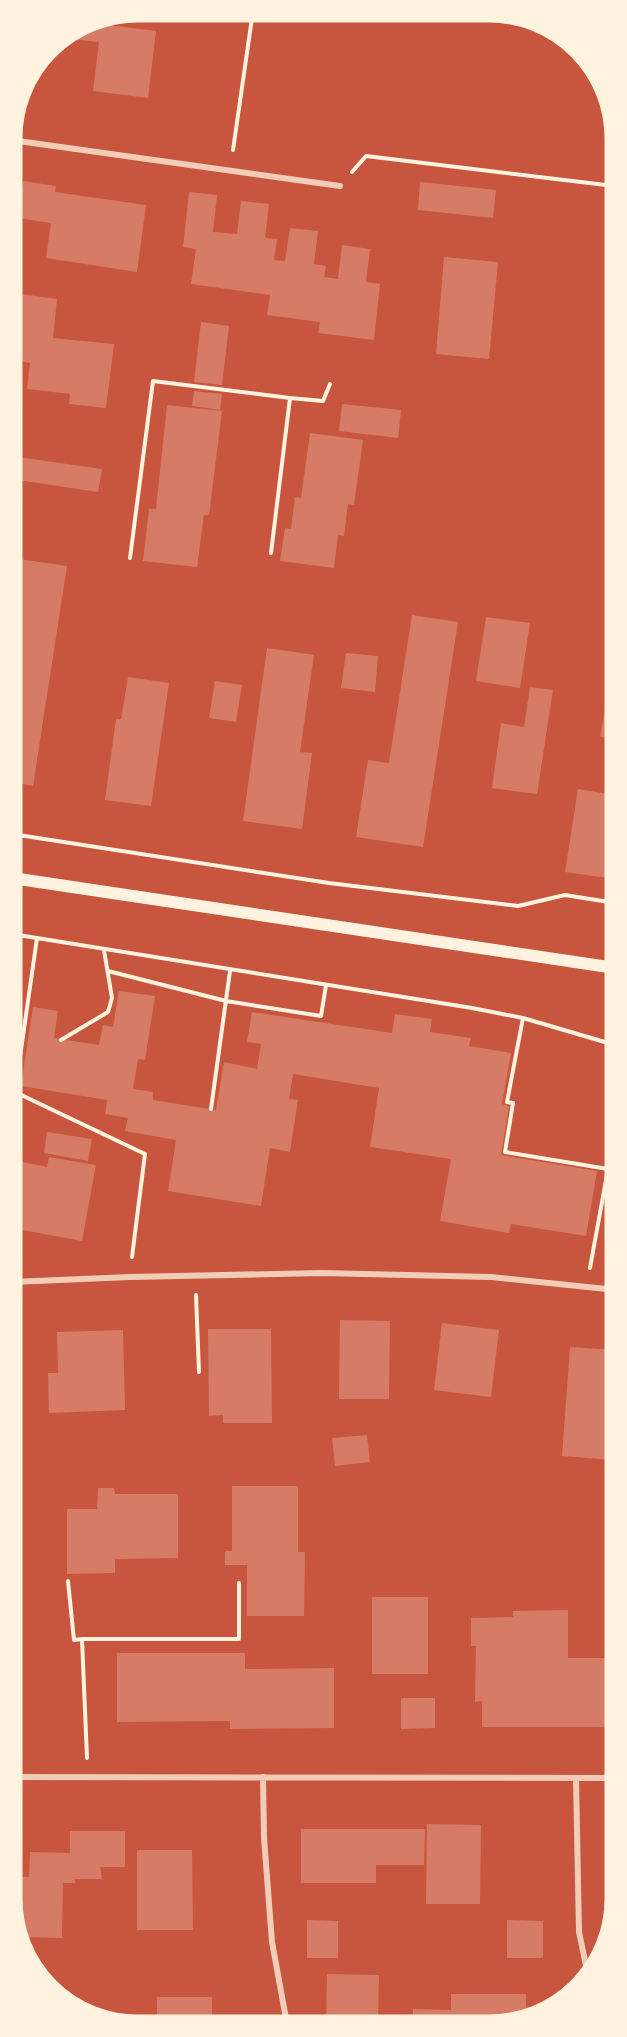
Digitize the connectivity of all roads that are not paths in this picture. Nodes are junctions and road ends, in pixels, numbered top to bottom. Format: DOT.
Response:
graph roads {
  1 [pos="21,141"];
  2 [pos="340,186"];
  3 [pos="21,879"];
  4 [pos="606,967"];
  5 [pos="21,1282"];
  6 [pos="606,1289"];
  7 [pos="21,1777"];
  8 [pos="263,1777"];
  9 [pos="576,1778"];
  10 [pos="606,1778"];
  11 [pos="586,1964"];
  12 [pos="286,2016"];
  1 -- 2 [label="street"];
  3 -- 4 [label="main road"];
  5 -- 6 [label="street"];
  7 -- 8 [label="street"];
  8 -- 9 [label="street"];
  8 -- 12 [label="street"];
  9 -- 10 [label="street"];
  9 -- 11 [label="street"];
}
